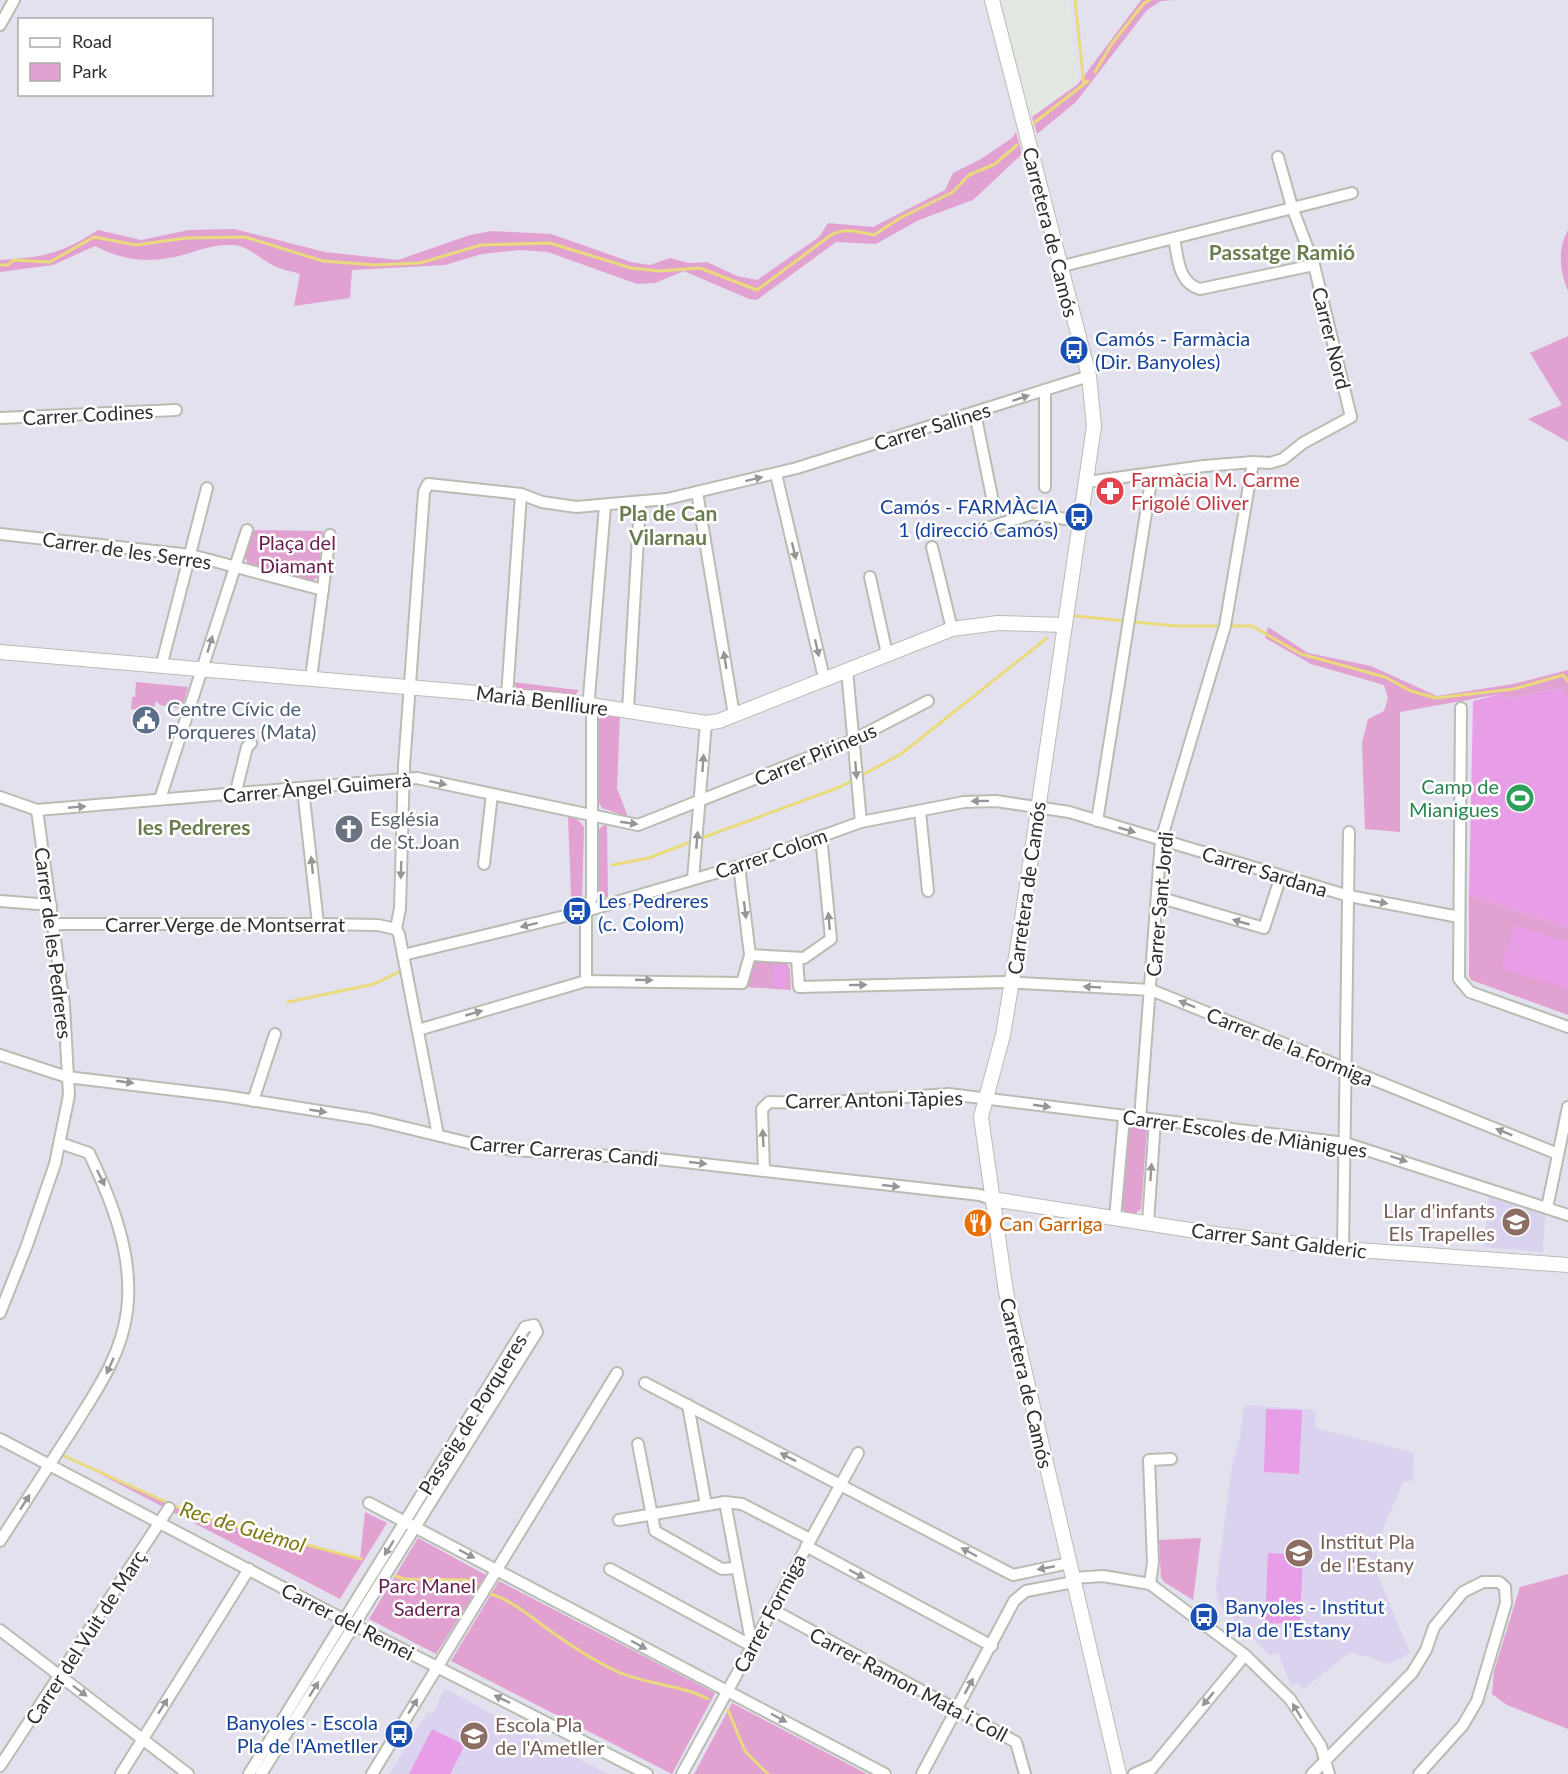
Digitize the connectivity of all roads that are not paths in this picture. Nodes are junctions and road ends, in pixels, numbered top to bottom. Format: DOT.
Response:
graph roads {
  1 [pos="14,0"];
  2 [pos="992,0"];
  3 [pos="0,25"];
  4 [pos="1278,157"];
  5 [pos="1352,193"];
  6 [pos="1292,207"];
  7 [pos="1174,238"];
  8 [pos="1314,265"];
  9 [pos="1059,267"];
  10 [pos="1089,376"];
  11 [pos="1045,390"];
  12 [pos="176,410"];
  13 [pos="975,413"];
  14 [pos="0,418"];
  15 [pos="1253,462"];
  16 [pos="776,474"];
  17 [pos="1152,475"];
  18 [pos="1087,482"];
  19 [pos="1045,487"];
  20 [pos="207,488"];
  21 [pos="697,492"];
  22 [pos="521,494"];
  23 [pos="640,504"];
  24 [pos="605,506"];
  25 [pos="994,507"];
  26 [pos="1080,521"];
  27 [pos="247,530"];
  28 [pos="971,533"];
  29 [pos="0,534"];
  30 [pos="330,535"];
  31 [pos="932,547"];
  32 [pos="191,555"];
  33 [pos="235,567"];
  34 [pos="870,577"];
  35 [pos="323,590"];
  36 [pos="1065,625"];
  37 [pos="952,629"];
  38 [pos="0,652"];
  39 [pos="887,654"];
  40 [pos="161,667"];
  41 [pos="847,670"];
  42 [pos="202,671"];
  43 [pos="311,678"];
  44 [pos="824,678"];
  45 [pos="410,686"];
  46 [pos="507,696"];
  47 [pos="928,701"];
  48 [pos="592,705"];
  49 [pos="1461,708"];
  50 [pos="628,710"];
  51 [pos="734,715"];
  52 [pos="706,723"];
  53 [pos="853,740"];
  54 [pos="252,743"];
  55 [pos="403,778"];
  56 [pos="303,789"];
  57 [pos="492,794"];
  58 [pos="235,795"];
  59 [pos="0,797"];
  60 [pos="160,799"];
  61 [pos="700,802"];
  62 [pos="1038,806"];
  63 [pos="37,810"];
  64 [pos="920,811"];
  65 [pos="593,816"];
  66 [pos="1097,821"];
  67 [pos="861,822"];
  68 [pos="1350,832"];
  69 [pos="821,836"];
  70 [pos="1161,840"];
  71 [pos="484,864"];
  72 [pos="739,866"];
  73 [pos="1281,876"];
  74 [pos="693,879"];
  75 [pos="928,891"];
  76 [pos="1349,896"];
  77 [pos="1158,897"];
  78 [pos="0,901"];
  79 [pos="51,905"];
  80 [pos="586,911"];
  81 [pos="1459,917"];
  82 [pos="54,924"];
  83 [pos="318,924"];
  84 [pos="396,928"];
  85 [pos="403,955"];
  86 [pos="750,955"];
  87 [pos="797,958"];
  88 [pos="586,981"];
  89 [pos="1012,982"];
  90 [pos="1151,990"];
  91 [pos="1568,1027"];
  92 [pos="418,1030"];
  93 [pos="275,1034"];
  94 [pos="0,1055"];
  95 [pos="1346,1067"];
  96 [pos="67,1077"];
  97 [pos="984,1098"];
  98 [pos="253,1101"];
  99 [pos="1568,1107"];
  100 [pos="1124,1117"];
  101 [pos="1140,1119"];
  102 [pos="1155,1120"];
  103 [pos="438,1135"];
  104 [pos="60,1143"];
  105 [pos="1346,1143"];
  106 [pos="1558,1154"];
  107 [pos="764,1171"];
  108 [pos="992,1199"];
  109 [pos="1547,1208"];
  110 [pos="1568,1215"];
  111 [pos="1115,1218"];
  112 [pos="1148,1223"];
  113 [pos="1343,1249"];
  114 [pos="1568,1265"];
  115 [pos="0,1313"];
  116 [pos="617,1373"];
  117 [pos="645,1383"];
  118 [pos="688,1405"];
  119 [pos="0,1439"];
  120 [pos="638,1444"];
  121 [pos="858,1453"];
  122 [pos="1171,1459"];
  123 [pos="50,1464"];
  124 [pos="840,1484"];
  125 [pos="725,1502"];
  126 [pos="369,1503"];
  127 [pos="706,1505"];
  128 [pos="169,1508"];
  129 [pos="652,1515"];
  130 [pos="619,1521"];
  131 [pos="159,1524"];
  132 [pos="410,1524"];
  133 [pos="0,1540"];
  134 [pos="808,1543"];
  135 [pos="1069,1563"];
  136 [pos="736,1568"];
  137 [pos="249,1569"];
  138 [pos="497,1569"];
  139 [pos="610,1569"];
  140 [pos="1022,1573"];
  141 [pos="1073,1580"];
  142 [pos="1150,1584"];
  143 [pos="1026,1591"];
  144 [pos="773,1610"];
  145 [pos="350,1622"];
  146 [pos="0,1630"];
  147 [pos="752,1646"];
  148 [pos="992,1646"];
  149 [pos="1245,1654"];
  150 [pos="438,1667"];
  151 [pos="60,1676"];
  152 [pos="727,1691"];
  153 [pos="957,1708"];
  154 [pos="142,1739"];
  155 [pos="1325,1761"];
  156 [pos="0,1766"];
  157 [pos="1150,1770"];
  158 [pos="121,1774"];
  159 [pos="188,1774"];
  160 [pos="249,1774"];
  161 [pos="261,1774"];
  162 [pos="372,1774"];
  163 [pos="647,1774"];
  164 [pos="682,1774"];
  165 [pos="885,1774"];
  166 [pos="922,1774"];
  167 [pos="1025,1774"];
  168 [pos="1119,1774"];
  169 [pos="1134,1774"];
  170 [pos="1312,1774"];
  171 [pos="1329,1774"];
  172 [pos="1419,1774"];
  1 -- 3 [label="street"];
  2 -- 9 [label="street, Carretera de Camós"];
  4 -- 6 [label="street, Carrer Nord"];
  5 -- 6 [label="street"];
  6 -- 7 [label="street"];
  6 -- 8 [label="street, Carrer Nord"];
  7 -- 8 [label="street"];
  7 -- 9 [label="street"];
  8 -- 15 [label="street, Carrer Nord"];
  9 -- 10 [label="street, Carretera de Camós"];
  10 -- 11 [label="street, Carrer Salines"];
  10 -- 18 [label="street, Carretera de Camós"];
  13 -- 11 [label="street, Carrer Salines, one-way"];
  11 -- 19 [label="street"];
  12 -- 14 [label="street, Carrer Codines"];
  13 -- 16 [label="street, Carrer Salines"];
  13 -- 25 [label="street"];
  15 -- 17 [label="street"];
  15 -- 70 [label="street, Carrer Sant Jordi"];
  21 -- 16 [label="street, Carrer Salines, one-way"];
  16 -- 44 [label="street, one-way"];
  17 -- 18 [label="street"];
  17 -- 66 [label="street"];
  18 -- 26 [label="street, Carretera de Camós"];
  20 -- 32 [label="street"];
  21 -- 23 [label="street, Carrer Salines"];
  51 -- 21 [label="street, one-way"];
  22 -- 24 [label="street, Carrer Salines"];
  22 -- 45 [label="street, Carrer Salines"];
  22 -- 46 [label="street"];
  23 -- 24 [label="street, Carrer Salines"];
  23 -- 50 [label="street"];
  24 -- 48 [label="street"];
  26 -- 28 [label="street"];
  26 -- 36 [label="street, Carretera de Camós"];
  27 -- 33 [label="street"];
  29 -- 32 [label="street, Carrer de les Serres"];
  30 -- 35 [label="street"];
  31 -- 37 [label="street"];
  32 -- 33 [label="street, Carrer de les Serres"];
  32 -- 40 [label="street"];
  33 -- 35 [label="street, Carrer de les Serres"];
  42 -- 33 [label="street, one-way"];
  34 -- 39 [label="street"];
  35 -- 43 [label="street"];
  36 -- 37 [label="street, Marià Benlliure"];
  36 -- 62 [label="street, Carretera de Camós"];
  37 -- 39 [label="street, Marià Benlliure"];
  38 -- 40 [label="street, Marià Benlliure"];
  39 -- 41 [label="street, Marià Benlliure"];
  40 -- 42 [label="street, Marià Benlliure"];
  41 -- 44 [label="street, Marià Benlliure"];
  41 -- 53 [label="street"];
  42 -- 43 [label="street, Marià Benlliure"];
  42 -- 60 [label="street"];
  43 -- 45 [label="street, Marià Benlliure"];
  44 -- 51 [label="street, Marià Benlliure"];
  45 -- 46 [label="street, Marià Benlliure"];
  45 -- 55 [label="street"];
  46 -- 48 [label="street, Marià Benlliure"];
  47 -- 53 [label="street, Carrer Pirineus"];
  48 -- 50 [label="street, Marià Benlliure"];
  48 -- 65 [label="street"];
  49 -- 81 [label="street"];
  50 -- 52 [label="street, Marià Benlliure"];
  51 -- 52 [label="street, Marià Benlliure"];
  61 -- 52 [label="street, one-way"];
  53 -- 61 [label="street, Carrer Pirineus"];
  53 -- 67 [label="street, one-way"];
  54 -- 58 [label="street"];
  55 -- 56 [label="street, Carrer Àngel Guimerà"];
  55 -- 57 [label="street, Carrer Àngel Guimerà, one-way"];
  55 -- 84 [label="street, one-way"];
  56 -- 58 [label="street, Carrer Àngel Guimerà"];
  83 -- 56 [label="street, one-way"];
  57 -- 65 [label="street, Carrer Àngel Guimerà"];
  57 -- 71 [label="street"];
  58 -- 60 [label="street, Carrer Àngel Guimerà"];
  59 -- 63 [label="street, Carrer Àngel Guimerà"];
  63 -- 60 [label="street, Carrer Àngel Guimerà, one-way"];
  65 -- 61 [label="street, Carrer Àngel Guimerà, one-way"];
  74 -- 61 [label="street, one-way"];
  62 -- 64 [label="street, Carrer Colom, one-way"];
  62 -- 66 [label="street, Carrer Sardana"];
  62 -- 89 [label="street, Carretera de Camós"];
  63 -- 79 [label="street, Carrer de les Pedreres"];
  64 -- 67 [label="street, Carrer Colom"];
  64 -- 75 [label="street"];
  65 -- 80 [label="street"];
  66 -- 70 [label="street, Carrer Sardana, one-way"];
  67 -- 69 [label="street, Carrer Colom"];
  68 -- 76 [label="street"];
  69 -- 72 [label="street, Carrer Colom"];
  87 -- 69 [label="street, one-way"];
  70 -- 73 [label="street, Carrer Sardana"];
  70 -- 77 [label="street, Carrer Sant Jordi"];
  72 -- 74 [label="street, Carrer Colom"];
  72 -- 86 [label="street, one-way"];
  73 -- 76 [label="street, Carrer Sardana"];
  73 -- 77 [label="street, one-way"];
  74 -- 80 [label="street, Carrer Colom"];
  76 -- 81 [label="street, Carrer Sardana, one-way"];
  76 -- 95 [label="street"];
  77 -- 90 [label="street, Carrer Sant Jordi"];
  78 -- 79 [label="street"];
  79 -- 82 [label="street, Carrer de les Pedreres"];
  80 -- 85 [label="street, Carrer Colom, one-way"];
  80 -- 88 [label="street"];
  81 -- 91 [label="street"];
  82 -- 83 [label="street, Carrer Verge de Montserrat"];
  82 -- 96 [label="street, Carrer de les Pedreres"];
  83 -- 84 [label="street, Carrer Verge de Montserrat"];
  84 -- 85 [label="street"];
  85 -- 92 [label="street"];
  86 -- 87 [label="street"];
  88 -- 86 [label="street, one-way"];
  87 -- 89 [label="street, Carrer de la Formiga, one-way"];
  92 -- 88 [label="street, one-way"];
  90 -- 89 [label="street, Carrer de la Formiga, one-way"];
  89 -- 97 [label="street, Carretera de Camós"];
  95 -- 90 [label="street, Carrer de la Formiga, one-way"];
  90 -- 101 [label="street, Carrer Sant Jordi"];
  92 -- 103 [label="street"];
  93 -- 98 [label="street"];
  94 -- 96 [label="street, Carrer Carreras Candi"];
  95 -- 105 [label="street"];
  106 -- 95 [label="street, Carrer de la Formiga, one-way"];
  96 -- 98 [label="street, Carrer Carreras Candi, one-way"];
  96 -- 104 [label="street, Carrer de les Pedreres"];
  97 -- 100 [label="street, Carrer Escoles de Miànigues, one-way"];
  107 -- 97 [label="street, Carrer Antoni Tàpies, one-way"];
  97 -- 108 [label="street, Carretera de Camós"];
  98 -- 103 [label="street, Carrer Carreras Candi, one-way"];
  99 -- 106 [label="street"];
  100 -- 101 [label="street, Carrer Escoles de Miànigues"];
  100 -- 111 [label="street"];
  101 -- 102 [label="street, Carrer Escoles de Miànigues"];
  102 -- 105 [label="street, Carrer Escoles de Miànigues"];
  112 -- 102 [label="street, one-way"];
  103 -- 107 [label="street, Carrer Carreras Candi, one-way"];
  104 -- 115 [label="street, Carrer de les Pedreres"];
  104 -- 123 [label="street, one-way"];
  105 -- 109 [label="street, Carrer Escoles de Miànigues, one-way"];
  105 -- 113 [label="street"];
  106 -- 109 [label="street"];
  107 -- 108 [label="street, Carrer Carreras Candi, one-way"];
  108 -- 111 [label="street, Carrer Sant Galderic"];
  108 -- 135 [label="street, Carretera de Camós"];
  109 -- 110 [label="street, Carrer Escoles de Miànigues"];
  111 -- 112 [label="street, Carrer Sant Galderic"];
  112 -- 113 [label="street, Carrer Sant Galderic"];
  113 -- 114 [label="street, Carrer Sant Galderic"];
  116 -- 138 [label="street"];
  117 -- 118 [label="street"];
  124 -- 118 [label="street, one-way"];
  118 -- 127 [label="street"];
  119 -- 123 [label="street, Carrer del Remei"];
  120 -- 129 [label="street"];
  121 -- 124 [label="street, Carrer Formiga"];
  122 -- 142 [label="street"];
  123 -- 131 [label="street, Carrer del Remei"];
  133 -- 123 [label="street, one-way"];
  124 -- 134 [label="street, Carrer Formiga"];
  140 -- 124 [label="street, one-way"];
  125 -- 127 [label="street"];
  125 -- 134 [label="street"];
  125 -- 136 [label="street"];
  126 -- 132 [label="street"];
  127 -- 129 [label="street"];
  128 -- 131 [label="street, Carrer del Vuit de Març"];
  129 -- 130 [label="street"];
  129 -- 136 [label="street"];
  131 -- 137 [label="street, Carrer del Remei"];
  131 -- 151 [label="street, Carrer del Vuit de Març"];
  132 -- 132 [label="street, Passeig de Porqueres"];
  132 -- 138 [label="street, one-way"];
  132 -- 145 [label="street, Passeig de Porqueres"];
  134 -- 144 [label="street, Carrer Formiga"];
  134 -- 148 [label="street, one-way"];
  135 -- 140 [label="street, one-way"];
  135 -- 141 [label="street, Carretera de Camós"];
  136 -- 147 [label="street"];
  137 -- 145 [label="street, Carrer del Remei"];
  154 -- 137 [label="street, one-way"];
  138 -- 150 [label="street"];
  138 -- 152 [label="street, one-way"];
  139 -- 147 [label="street"];
  140 -- 143 [label="street"];
  141 -- 142 [label="street"];
  141 -- 143 [label="street"];
  141 -- 168 [label="street, Carretera de Camós"];
  142 -- 149 [label="street"];
  143 -- 148 [label="street"];
  144 -- 147 [label="street, Carrer Formiga"];
  144 -- 153 [label="street, Carrer Ramon Mata i Coll"];
  145 -- 150 [label="street, Carrer del Remei"];
  145 -- 160 [label="street, Passeig de Porqueres"];
  161 -- 145 [label="street, Passeig de Porqueres, one-way"];
  146 -- 151 [label="street"];
  147 -- 152 [label="street, Carrer Formiga"];
  153 -- 148 [label="street, one-way"];
  155 -- 149 [label="street, one-way"];
  149 -- 157 [label="street, one-way"];
  162 -- 150 [label="street, one-way"];
  163 -- 150 [label="street, Carrer del Remei, one-way"];
  151 -- 154 [label="street, one-way"];
  151 -- 156 [label="street, Carrer del Vuit de Març"];
  152 -- 164 [label="street, Carrer Formiga"];
  152 -- 165 [label="street, one-way"];
  153 -- 166 [label="street"];
  153 -- 167 [label="street, Carrer Ramon Mata i Coll"];
  154 -- 158 [label="street"];
  154 -- 159 [label="street"];
  155 -- 170 [label="street"];
  155 -- 171 [label="street"];
  155 -- 172 [label="street"];
  157 -- 169 [label="street"];
}
